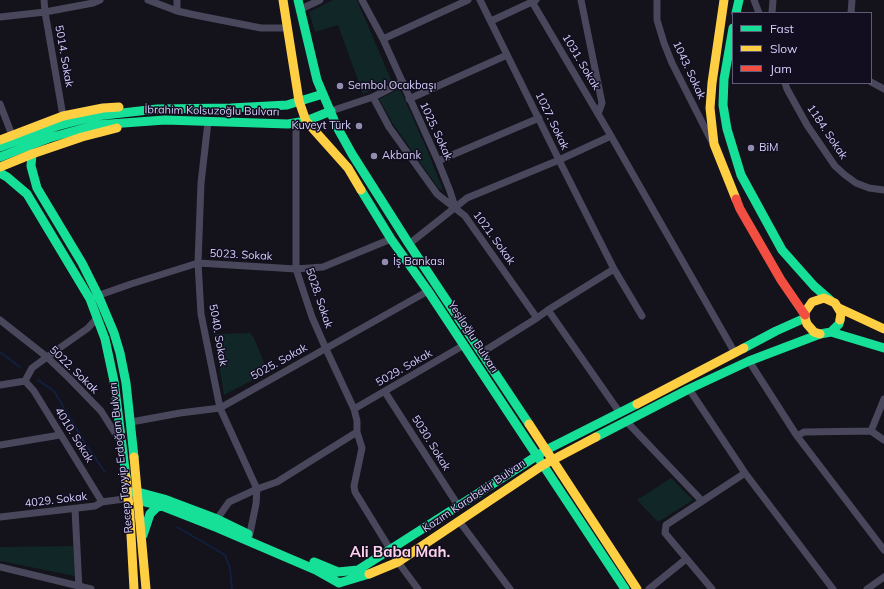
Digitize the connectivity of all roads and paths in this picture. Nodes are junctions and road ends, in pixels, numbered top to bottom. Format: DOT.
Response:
graph roads {
  1 [pos="44,0"];
  2 [pos="100,0"];
  3 [pos="148,0"];
  4 [pos="177,0"];
  5 [pos="283,0"];
  6 [pos="320,0"];
  7 [pos="362,0"];
  8 [pos="468,0"];
  9 [pos="480,0"];
  10 [pos="581,0"];
  11 [pos="657,0"];
  12 [pos="724,0"];
  13 [pos="739,0"];
  14 [pos="754,0"];
  15 [pos="774,0"];
  16 [pos="852,0"];
  17 [pos="533,1"];
  18 [pos="299,4"];
  19 [pos="177,11"];
  20 [pos="45,12"];
  21 [pos="736,12"];
  22 [pos="759,12"];
  23 [pos="772,12"];
  24 [pos="851,12"];
  25 [pos="0,17"];
  26 [pos="491,21"];
  27 [pos="288,28"];
  28 [pos="732,36"];
  29 [pos="383,39"];
  30 [pos="730,53"];
  31 [pos="507,55"];
  32 [pos="403,82"];
  33 [pos="872,83"];
  34 [pos="785,84"];
  35 [pos="884,89"];
  36 [pos="323,94"];
  37 [pos="373,97"];
  38 [pos="409,99"];
  39 [pos="299,101"];
  40 [pos="0,104"];
  41 [pos="157,108"];
  42 [pos="331,111"];
  43 [pos="598,114"];
  44 [pos="63,116"];
  45 [pos="539,118"];
  46 [pos="306,121"];
  47 [pos="128,122"];
  48 [pos="208,122"];
  49 [pos="296,123"];
  50 [pos="12,135"];
  51 [pos="611,136"];
  52 [pos="0,140"];
  53 [pos="714,144"];
  54 [pos="0,147"];
  55 [pos="32,154"];
  56 [pos="2,156"];
  57 [pos="559,160"];
  58 [pos="438,161"];
  59 [pos="0,167"];
  60 [pos="0,174"];
  61 [pos="884,190"];
  62 [pos="455,208"];
  63 [pos="391,239"];
  64 [pos="408,244"];
  65 [pos="198,263"];
  66 [pos="296,269"];
  67 [pos="614,269"];
  68 [pos="428,291"];
  69 [pos="94,297"];
  70 [pos="830,300"];
  71 [pos="839,308"];
  72 [pos="548,310"];
  73 [pos="642,316"];
  74 [pos="805,316"];
  75 [pos="97,318"];
  76 [pos="537,318"];
  77 [pos="0,320"];
  78 [pos="884,329"];
  79 [pos="831,332"];
  80 [pos="820,334"];
  81 [pos="464,345"];
  82 [pos="884,348"];
  83 [pos="326,349"];
  84 [pos="480,353"];
  85 [pos="735,353"];
  86 [pos="47,357"];
  87 [pos="749,361"];
  88 [pos="25,381"];
  89 [pos="0,385"];
  90 [pos="689,388"];
  91 [pos="385,392"];
  92 [pos="884,399"];
  93 [pos="220,408"];
  94 [pos="354,409"];
  95 [pos="620,413"];
  96 [pos="626,421"];
  97 [pos="131,422"];
  98 [pos="871,431"];
  99 [pos="357,432"];
  100 [pos="60,435"];
  101 [pos="797,436"];
  102 [pos="884,440"];
  103 [pos="0,445"];
  104 [pos="122,445"];
  105 [pos="546,450"];
  106 [pos="537,456"];
  107 [pos="553,460"];
  108 [pos="543,465"];
  109 [pos="745,473"];
  110 [pos="258,489"];
  111 [pos="133,495"];
  112 [pos="702,501"];
  113 [pos="102,502"];
  114 [pos="162,506"];
  115 [pos="458,506"];
  116 [pos="75,509"];
  117 [pos="0,517"];
  118 [pos="217,519"];
  119 [pos="459,521"];
  120 [pos="249,538"];
  121 [pos="142,539"];
  122 [pos="392,550"];
  123 [pos="884,550"];
  124 [pos="686,559"];
  125 [pos="398,562"];
  126 [pos="0,567"];
  127 [pos="338,572"];
  128 [pos="884,577"];
  129 [pos="340,586"];
  130 [pos="79,588"];
  131 [pos="91,589"];
  132 [pos="134,589"];
  133 [pos="146,589"];
  134 [pos="418,589"];
  135 [pos="510,589"];
  136 [pos="626,589"];
  137 [pos="637,589"];
  138 [pos="649,589"];
  139 [pos="712,589"];
  140 [pos="833,589"];
  141 [pos="867,589"];
  1 -- 20 [label="street, 5014. Sokak"];
  2 -- 20 [label="street"];
  3 -- 19 [label="street"];
  4 -- 19 [label="street"];
  5 -- 27 [label="main road, Yeşiloğlu Bulvarı"];
  6 -- 18 [label="street"];
  7 -- 29 [label="street, 1025. Sokak"];
  8 -- 29 [label="street"];
  9 -- 26 [label="street, 1027. Sokak"];
  10 -- 43 [label="street"];
  11 -- 53 [label="street, 1043. Sokak"];
  12 -- 53 [label="main road"];
  13 -- 21 [label="main road"];
  14 -- 22 [label="street"];
  15 -- 23 [label="street"];
  16 -- 24 [label="street"];
  17 -- 26 [label="street"];
  17 -- 43 [label="street, 1031. Sokak"];
  18 -- 36 [label="main road, Yeşiloğlu Bulvarı"];
  19 -- 27 [label="street"];
  20 -- 25 [label="street"];
  20 -- 44 [label="street, 5014. Sokak"];
  26 -- 31 [label="street, 1027. Sokak"];
  27 -- 39 [label="main road, Yeşiloğlu Bulvarı"];
  28 -- 30 [label="main road"];
  29 -- 32 [label="street, 1025. Sokak"];
  30 -- 70 [label="main road"];
  31 -- 38 [label="street"];
  31 -- 45 [label="street, 1027. Sokak"];
  32 -- 37 [label="street"];
  32 -- 38 [label="street, 1025. Sokak"];
  33 -- 35 [label="street"];
  34 -- 61 [label="street, 1184. Sokak"];
  36 -- 39 [label="main road, İbrahim Kolsuzoğlu Bulvarı"];
  36 -- 42 [label="main road, Yeşiloğlu Bulvarı"];
  37 -- 42 [label="street"];
  37 -- 62 [label="street, 1021. Sokak"];
  38 -- 58 [label="street, 1025. Sokak"];
  39 -- 41 [label="main road, İbrahim Kolsuzoğlu Bulvarı"];
  39 -- 46 [label="main road, Yeşiloğlu Bulvarı"];
  40 -- 50 [label="street"];
  41 -- 44 [label="main road"];
  41 -- 54 [label="main road, İbrahim Kolsuzoğlu Bulvarı"];
  42 -- 46 [label="main road, İbrahim Kolsuzoğlu Bulvarı"];
  42 -- 64 [label="main road, Yeşiloğlu Bulvarı"];
  43 -- 51 [label="street, 1031. Sokak"];
  44 -- 50 [label="main road"];
  45 -- 57 [label="street, 1027. Sokak"];
  45 -- 58 [label="street"];
  46 -- 49 [label="main road, İbrahim Kolsuzoğlu Bulvarı"];
  46 -- 63 [label="main road, Yeşiloğlu Bulvarı"];
  47 -- 48 [label="main road, İbrahim Kolsuzoğlu Bulvarı"];
  47 -- 55 [label="main road"];
  47 -- 56 [label="main road, İbrahim Kolsuzoğlu Bulvarı"];
  48 -- 49 [label="main road, İbrahim Kolsuzoğlu Bulvarı"];
  48 -- 65 [label="street, 5040. Sokak"];
  49 -- 66 [label="street, 5028. Sokak"];
  50 -- 52 [label="main road"];
  51 -- 57 [label="street"];
  51 -- 85 [label="street, 1031. Sokak"];
  53 -- 74 [label="main road"];
  55 -- 59 [label="main road"];
  55 -- 69 [label="main road, Recep Tayyip Erdoğan Bulvarı"];
  57 -- 62 [label="street, 1027. Sokak"];
  57 -- 67 [label="street"];
  58 -- 62 [label="street, 1025. Sokak"];
  60 -- 69 [label="main road, Recep Tayyip Erdoğan Bulvarı"];
  62 -- 64 [label="street, 1027. Sokak"];
  62 -- 76 [label="street, 1021. Sokak"];
  63 -- 66 [label="street, 5023. Sokak"];
  63 -- 68 [label="main road, Yeşiloğlu Bulvarı"];
  64 -- 84 [label="main road, Yeşiloğlu Bulvarı"];
  65 -- 66 [label="street, 5023. Sokak"];
  65 -- 69 [label="street, 5023. Sokak"];
  65 -- 93 [label="street, 5040. Sokak"];
  66 -- 83 [label="street, 5028. Sokak"];
  67 -- 72 [label="street"];
  67 -- 73 [label="street"];
  68 -- 81 [label="main road, Yeşiloğlu Bulvarı"];
  68 -- 83 [label="street, 5025. Sokak"];
  69 -- 75 [label="main road, Recep Tayyip Erdoğan Bulvarı"];
  69 -- 97 [label="main road, Recep Tayyip Erdoğan Bulvarı"];
  70 -- 71 [label="main road"];
  70 -- 74 [label="main road"];
  71 -- 78 [label="main road"];
  71 -- 79 [label="main road"];
  72 -- 76 [label="street"];
  72 -- 95 [label="street"];
  74 -- 80 [label="main road"];
  74 -- 85 [label="main road, Kazım Karabekir Bulvarı"];
  75 -- 86 [label="street"];
  75 -- 104 [label="main road, Recep Tayyip Erdoğan Bulvarı"];
  76 -- 84 [label="street"];
  77 -- 86 [label="street, 5022. Sokak"];
  79 -- 80 [label="main road"];
  79 -- 82 [label="main road"];
  80 -- 87 [label="main road, Kazım Karabekir Bulvarı"];
  81 -- 91 [label="street, 5029. Sokak"];
  81 -- 106 [label="main road, Yeşiloğlu Bulvarı"];
  83 -- 93 [label="street, 5025. Sokak"];
  83 -- 94 [label="street, 5028. Sokak"];
  84 -- 105 [label="main road, Yeşiloğlu Bulvarı"];
  85 -- 95 [label="main road, Kazım Karabekir Bulvarı"];
  86 -- 88 [label="street"];
  86 -- 104 [label="street, 5022. Sokak"];
  87 -- 90 [label="main road, Kazım Karabekir Bulvarı"];
  87 -- 101 [label="street"];
  88 -- 89 [label="street"];
  88 -- 100 [label="street, 4010. Sokak"];
  90 -- 96 [label="main road, Kazım Karabekir Bulvarı"];
  90 -- 109 [label="street"];
  91 -- 94 [label="street, 5029. Sokak"];
  91 -- 115 [label="street, 5030. Sokak"];
  92 -- 98 [label="street"];
  93 -- 97 [label="street, 5025. Sokak"];
  93 -- 110 [label="street, 5040. Sokak"];
  94 -- 99 [label="street, 5028. Sokak"];
  95 -- 105 [label="main road, Kazım Karabekir Bulvarı"];
  96 -- 107 [label="main road, Kazım Karabekir Bulvarı"];
  96 -- 112 [label="street"];
  97 -- 111 [label="main road, Recep Tayyip Erdoğan Bulvarı"];
  98 -- 101 [label="street"];
  98 -- 102 [label="street"];
  99 -- 110 [label="street"];
  99 -- 122 [label="street, 5028. Sokak"];
  100 -- 103 [label="street"];
  100 -- 113 [label="street, 4010. Sokak"];
  101 -- 123 [label="street"];
  104 -- 111 [label="main road, Recep Tayyip Erdoğan Bulvarı"];
  105 -- 106 [label="main road, Kazım Karabekir Bulvarı"];
  105 -- 107 [label="main road, Yeşiloğlu Bulvarı"];
  106 -- 108 [label="main road, Yeşiloğlu Bulvarı"];
  106 -- 115 [label="main road, Kazım Karabekir Bulvarı"];
  107 -- 108 [label="main road, Kazım Karabekir Bulvarı"];
  107 -- 137 [label="main road, Yeşiloğlu Bulvarı"];
  108 -- 119 [label="main road, Kazım Karabekir Bulvarı"];
  108 -- 136 [label="main road, Yeşiloğlu Bulvarı"];
  109 -- 112 [label="street"];
  109 -- 140 [label="street"];
  110 -- 118 [label="street"];
  110 -- 120 [label="street"];
  111 -- 113 [label="street, 4029. Sokak"];
  111 -- 114 [label="main road, Kazım Karabekir Bulvarı"];
  111 -- 118 [label="main road, Kazım Karabekir Bulvarı"];
  111 -- 121 [label="main road, Recep Tayyip Erdoğan Bulvarı"];
  111 -- 132 [label="main road, Recep Tayyip Erdoğan Bulvarı"];
  112 -- 124 [label="street"];
  113 -- 116 [label="street, 4029. Sokak"];
  114 -- 120 [label="main road, Kazım Karabekir Bulvarı"];
  114 -- 121 [label="main road"];
  115 -- 122 [label="main road, Kazım Karabekir Bulvarı"];
  116 -- 117 [label="street, 4029. Sokak"];
  116 -- 130 [label="street"];
  118 -- 120 [label="main road, Kazım Karabekir Bulvarı"];
  119 -- 125 [label="main road, Kazım Karabekir Bulvarı"];
  119 -- 135 [label="street"];
  120 -- 127 [label="main road, Kazım Karabekir Bulvarı"];
  120 -- 129 [label="main road, Kazım Karabekir Bulvarı"];
  121 -- 133 [label="main road, Recep Tayyip Erdoğan Bulvarı"];
  122 -- 125 [label="street"];
  122 -- 127 [label="main road, Kazım Karabekir Bulvarı"];
  124 -- 138 [label="street"];
  124 -- 139 [label="street"];
  125 -- 129 [label="main road, Kazım Karabekir Bulvarı"];
  125 -- 134 [label="street"];
  126 -- 130 [label="street"];
  127 -- 129 [label="main road"];
  128 -- 141 [label="street"];
  130 -- 131 [label="street"];
}
